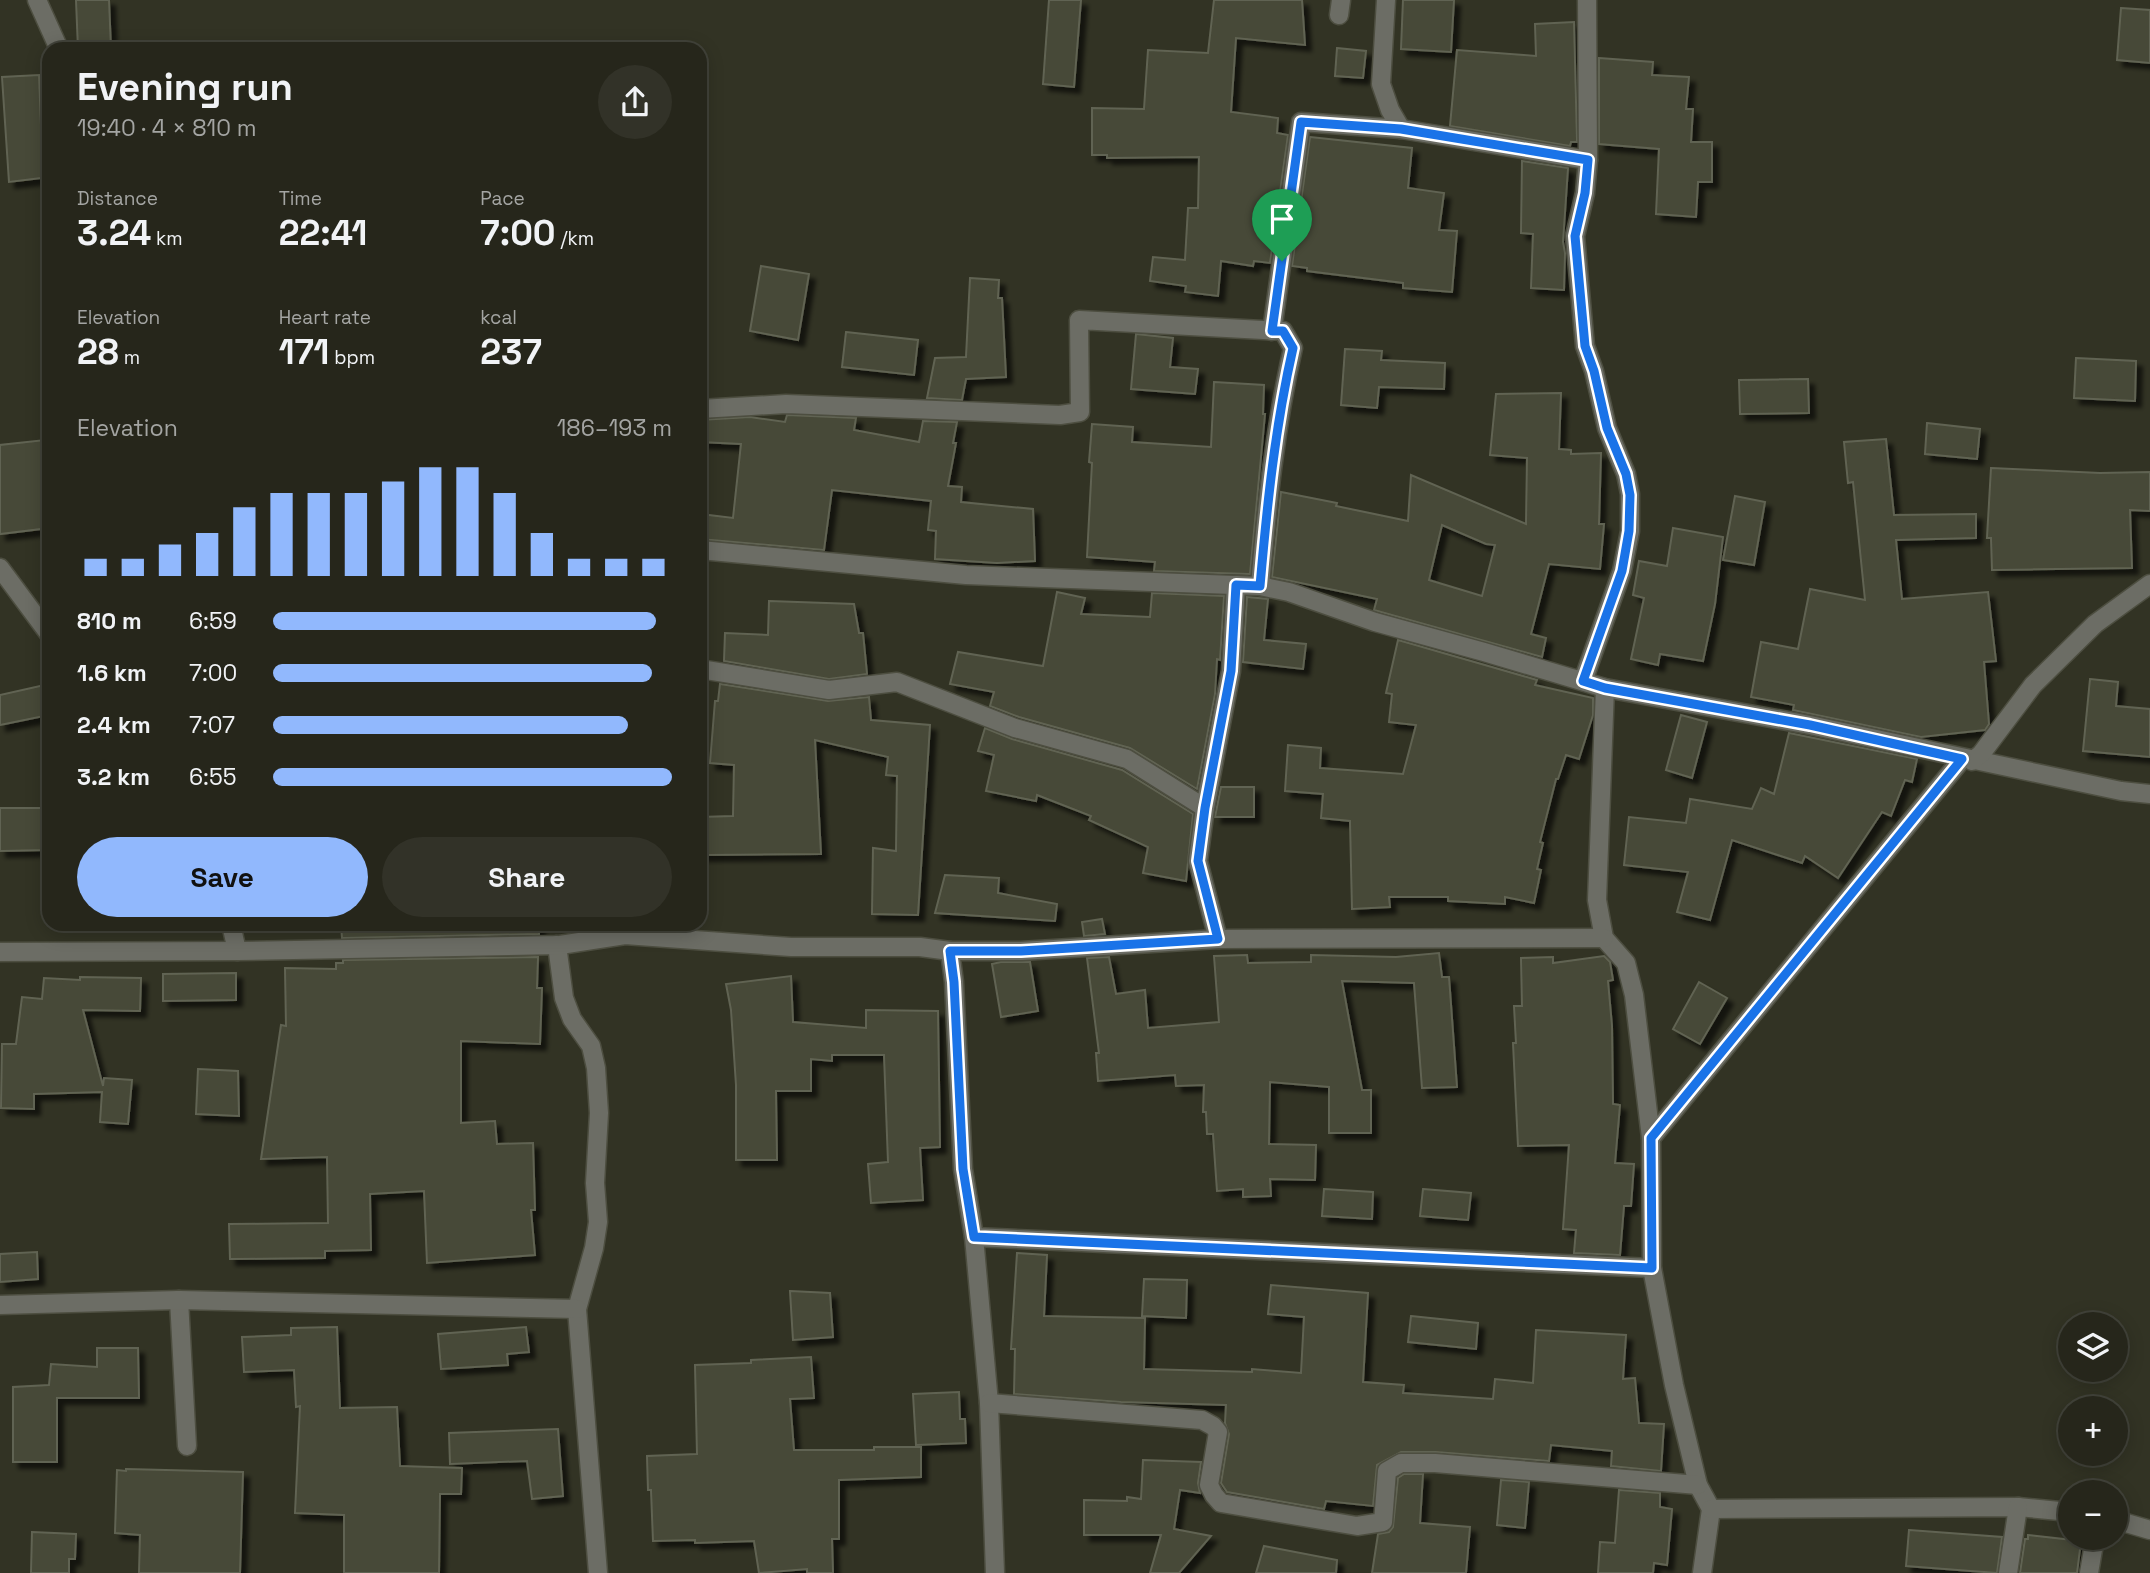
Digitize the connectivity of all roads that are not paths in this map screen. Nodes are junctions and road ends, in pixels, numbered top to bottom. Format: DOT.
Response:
graph roads {
  1 [pos="1386,0"];
  2 [pos="1587,0"];
  3 [pos="36,1"];
  4 [pos="56,42"];
  5 [pos="1401,129"];
  6 [pos="1588,160"];
  7 [pos="1272,331"];
  8 [pos="707,409"];
  9 [pos="707,551"];
  10 [pos="0,568"];
  11 [pos="2150,584"];
  12 [pos="1236,585"];
  13 [pos="1260,586"];
  14 [pos="42,625"];
  15 [pos="707,670"];
  16 [pos="1583,681"];
  17 [pos="1605,688"];
  18 [pos="1967,760"];
  19 [pos="2150,794"];
  20 [pos="1205,808"];
  21 [pos="233,931"];
  22 [pos="621,931"];
  23 [pos="636,931"];
  24 [pos="1604,938"];
  25 [pos="1218,939"];
  26 [pos="557,945"];
  27 [pos="237,951"];
  28 [pos="950,951"];
  29 [pos="0,952"];
  30 [pos="1651,1138"];
  31 [pos="974,1237"];
  32 [pos="1652,1268"];
  33 [pos="179,1300"];
  34 [pos="0,1306"];
  35 [pos="577,1309"];
  36 [pos="989,1403"];
  37 [pos="187,1446"];
  38 [pos="1698,1485"];
  39 [pos="2018,1507"];
  40 [pos="1711,1509"];
  41 [pos="2058,1511"];
  42 [pos="2128,1524"];
  43 [pos="2150,1530"];
  44 [pos="2093,1550"];
  45 [pos="598,1573"];
  46 [pos="995,1573"];
  47 [pos="1702,1573"];
  48 [pos="2008,1573"];
  49 [pos="2089,1573"];
  1 -- 5 [label="street"];
  2 -- 6 [label="street"];
  3 -- 4 [label="street"];
  5 -- 6 [label="street"];
  5 -- 7 [label="street"];
  6 -- 16 [label="street"];
  7 -- 8 [label="street"];
  7 -- 13 [label="street"];
  9 -- 12 [label="street"];
  10 -- 14 [label="street"];
  11 -- 18 [label="street"];
  12 -- 13 [label="street"];
  12 -- 20 [label="street"];
  13 -- 16 [label="street"];
  15 -- 20 [label="street"];
  16 -- 17 [label="street"];
  17 -- 18 [label="street"];
  17 -- 24 [label="street"];
  18 -- 19 [label="street"];
  18 -- 30 [label="street"];
  20 -- 25 [label="street"];
  21 -- 27 [label="street"];
  22 -- 26 [label="street"];
  23 -- 28 [label="street"];
  24 -- 25 [label="street"];
  24 -- 30 [label="street"];
  25 -- 28 [label="street"];
  26 -- 27 [label="street"];
  26 -- 35 [label="street"];
  27 -- 29 [label="street"];
  28 -- 31 [label="street"];
  30 -- 32 [label="street"];
  31 -- 32 [label="street"];
  31 -- 36 [label="street"];
  32 -- 38 [label="street"];
  33 -- 34 [label="street"];
  33 -- 35 [label="street"];
  33 -- 37 [label="street"];
  35 -- 45 [label="street"];
  36 -- 38 [label="street"];
  36 -- 46 [label="street"];
  38 -- 40 [label="street"];
  39 -- 40 [label="street"];
  39 -- 41 [label="street"];
  39 -- 48 [label="street"];
  40 -- 47 [label="street"];
  42 -- 43 [label="street"];
  44 -- 49 [label="street"];
}
